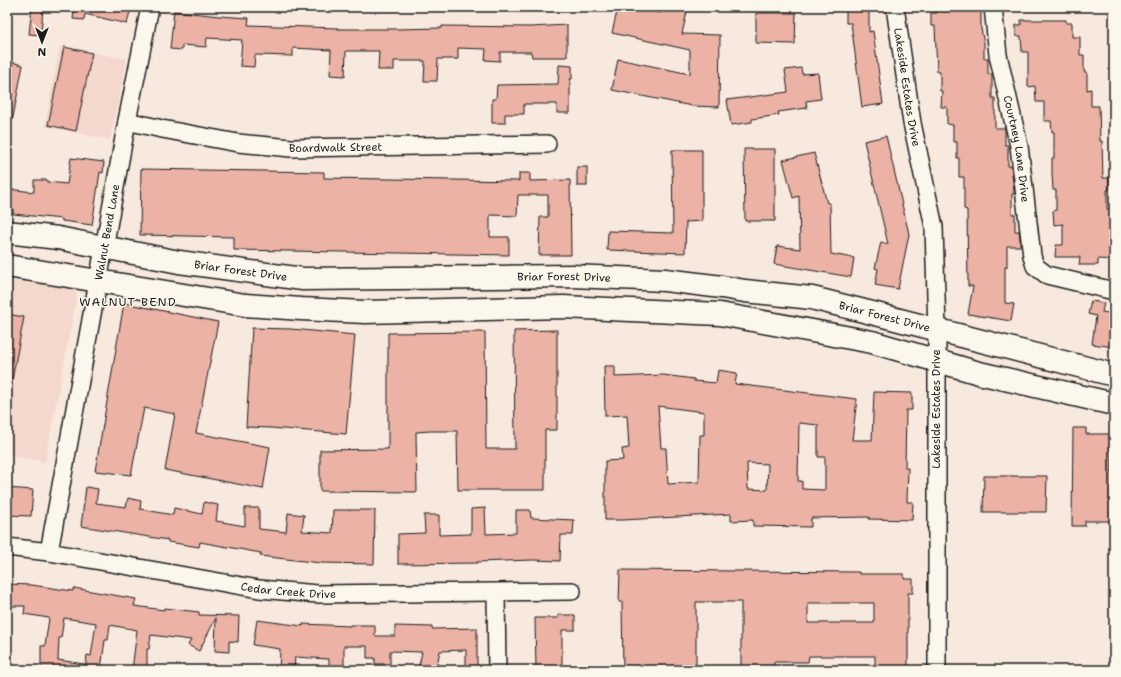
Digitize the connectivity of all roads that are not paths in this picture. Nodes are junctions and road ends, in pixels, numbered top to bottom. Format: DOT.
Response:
graph roads {
  1 [pos="150,7"];
  2 [pos="895,7"];
  3 [pos="993,7"];
  4 [pos="127,121"];
  5 [pos="547,144"];
  6 [pos="7,232"];
  7 [pos="105,247"];
  8 [pos="7,266"];
  9 [pos="99,280"];
  10 [pos="1114,290"];
  11 [pos="937,330"];
  12 [pos="936,360"];
  13 [pos="1114,375"];
  14 [pos="1114,404"];
  15 [pos="7,547"];
  16 [pos="49,552"];
  17 [pos="572,591"];
  18 [pos="496,593"];
  19 [pos="497,670"];
  20 [pos="937,670"];
  1 -- 4 [label="street, Walnut Bend Lane"];
  2 -- 11 [label="street, Lakeside Estates Drive"];
  3 -- 10 [label="street, Courtney Lane Drive"];
  4 -- 5 [label="street, Boardwalk Street"];
  4 -- 7 [label="street, Walnut Bend Lane"];
  6 -- 7 [label="main road, Briar Forest Drive"];
  7 -- 9 [label="street, Walnut Bend Lane"];
  7 -- 11 [label="main road, Briar Forest Drive"];
  8 -- 9 [label="main road"];
  9 -- 12 [label="main road"];
  9 -- 16 [label="street, Walnut Bend Lane"];
  11 -- 12 [label="street, Lakeside Estates Drive"];
  11 -- 13 [label="main road, Briar Forest Drive"];
  12 -- 14 [label="main road"];
  12 -- 20 [label="street, Lakeside Estates Drive"];
  15 -- 16 [label="street, Cedar Creek Drive"];
  16 -- 18 [label="street, Cedar Creek Drive"];
  17 -- 18 [label="street, Cedar Creek Drive"];
  18 -- 19 [label="street"];
}
